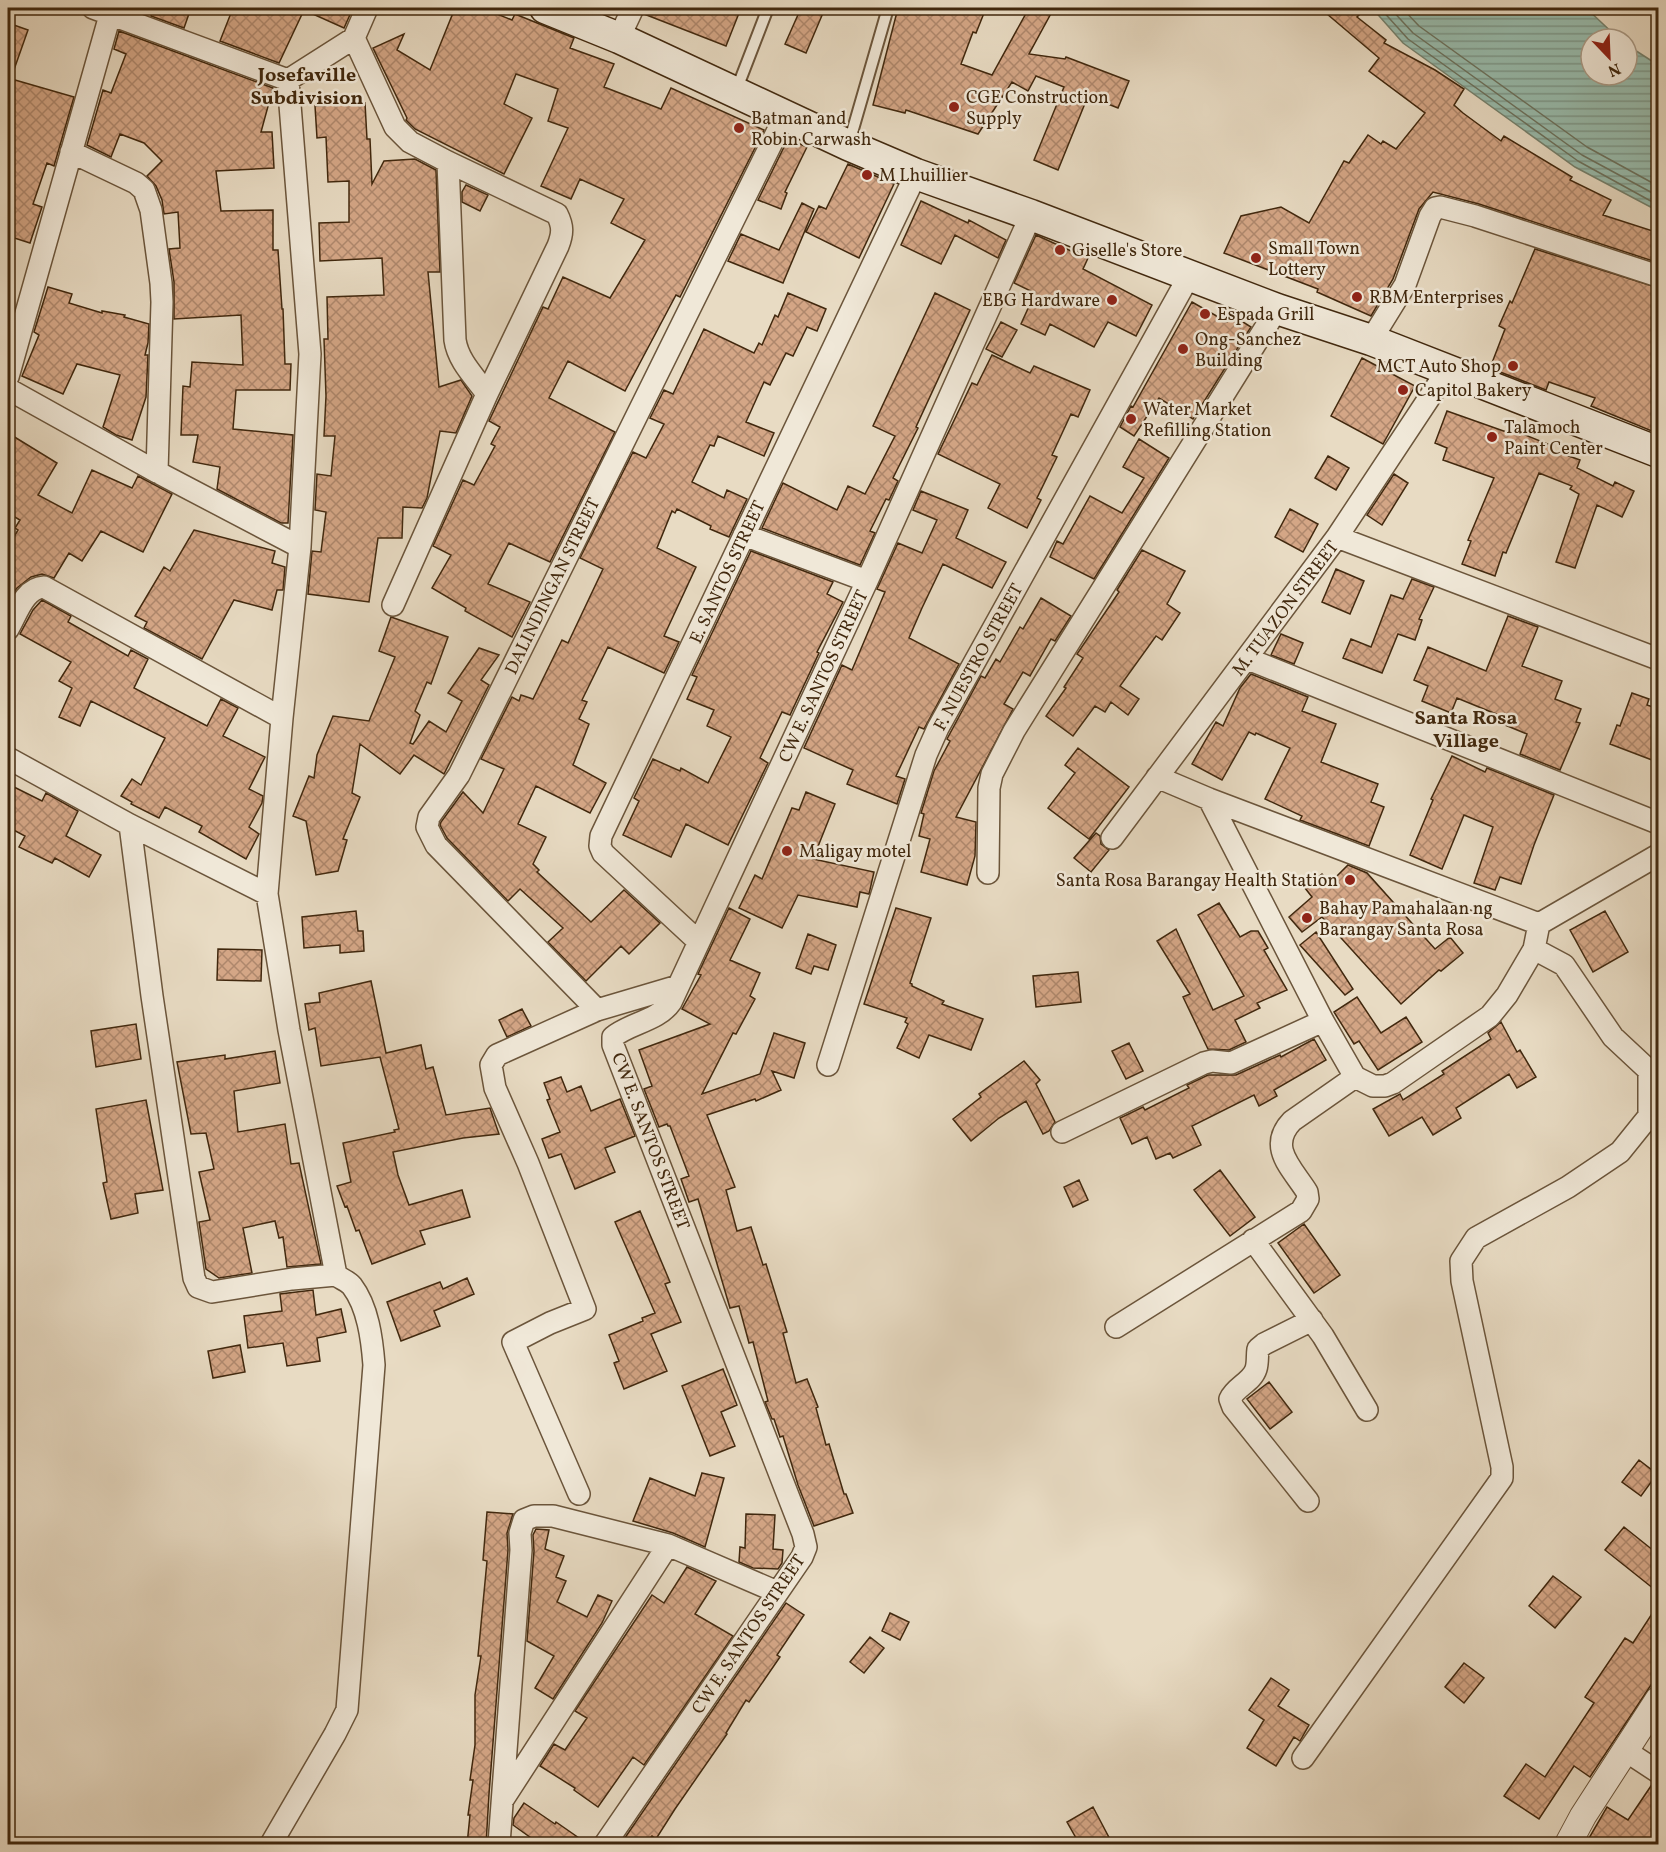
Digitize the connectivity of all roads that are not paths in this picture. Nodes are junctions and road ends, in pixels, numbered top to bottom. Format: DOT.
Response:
graph roads {
  1 [pos="367,8"];
  2 [pos="545,8"];
  3 [pos="633,8"];
  4 [pos="768,8"];
  5 [pos="888,8"];
  6 [pos="102,11"];
  7 [pos="354,38"];
  8 [pos="619,38"];
  9 [pos="288,80"];
  10 [pos="735,93"];
  11 [pos="785,116"];
  12 [pos="848,146"];
  13 [pos="71,152"];
  14 [pos="448,162"];
  15 [pos="916,174"];
  16 [pos="1031,215"];
  17 [pos="1189,276"];
  18 [pos="1659,276"];
  19 [pos="1277,309"];
  20 [pos="1371,340"];
  21 [pos="1447,371"];
  22 [pos="8,377"];
  23 [pos="8,389"];
  24 [pos="487,394"];
  25 [pos="1659,452"];
  26 [pos="157,472"];
  27 [pos="744,535"];
  28 [pos="1337,537"];
  29 [pos="300,547"];
  30 [pos="867,582"];
  31 [pos="393,605"];
  32 [pos="8,629"];
  33 [pos="1248,658"];
  34 [pos="1659,659"];
  35 [pos="282,718"];
  36 [pos="8,758"];
  37 [pos="1157,777"];
  38 [pos="1209,799"];
  39 [pos="1659,823"];
  40 [pos="130,825"];
  41 [pos="1112,838"];
  42 [pos="1659,855"];
  43 [pos="988,873"];
  44 [pos="267,894"];
  45 [pos="1539,924"];
  46 [pos="699,942"];
  47 [pos="1534,949"];
  48 [pos="678,986"];
  49 [pos="597,1010"];
  50 [pos="1323,1021"];
  51 [pos="828,1065"];
  52 [pos="1654,1075"];
  53 [pos="1355,1077"];
  54 [pos="1062,1132"];
  55 [pos="1253,1240"];
  56 [pos="336,1275"];
  57 [pos="1312,1320"];
  58 [pos="1116,1328"];
  59 [pos="1367,1410"];
  60 [pos="579,1494"];
  61 [pos="1308,1501"];
  62 [pos="669,1545"];
  63 [pos="777,1592"];
  64 [pos="1659,1700"];
  65 [pos="1626,1750"];
  66 [pos="1303,1758"];
  67 [pos="1659,1773"];
  68 [pos="502,1801"];
  69 [pos="271,1845"];
  70 [pos="499,1845"];
  71 [pos="605,1845"];
  72 [pos="1568,1845"];
  1 -- 7 [label="street"];
  2 -- 8 [label="main road"];
  3 -- 8 [label="street"];
  4 -- 10 [label="lane"];
  5 -- 12 [label="lane"];
  6 -- 9 [label="street"];
  6 -- 13 [label="street"];
  7 -- 9 [label="street"];
  7 -- 14 [label="street"];
  8 -- 10 [label="main road"];
  9 -- 29 [label="street"];
  10 -- 11 [label="main road"];
  11 -- 12 [label="main road"];
  11 -- 49 [label="street, DALINDINGAN STREET"];
  12 -- 15 [label="main road"];
  13 -- 22 [label="street"];
  13 -- 26 [label="street"];
  14 -- 24 [label="street"];
  14 -- 24 [label="street"];
  15 -- 16 [label="main road"];
  15 -- 27 [label="street, E. SANTOS STREET"];
  16 -- 17 [label="main road"];
  16 -- 30 [label="street, CW E. SANTOS STREET"];
  17 -- 19 [label="main road"];
  17 -- 51 [label="street, F. NUESTRO STREET"];
  18 -- 20 [label="street"];
  19 -- 20 [label="main road"];
  19 -- 43 [label="street"];
  20 -- 21 [label="main road"];
  21 -- 25 [label="main road"];
  21 -- 28 [label="street, M. TUAZON STREET"];
  23 -- 26 [label="street"];
  24 -- 31 [label="street"];
  26 -- 29 [label="street"];
  27 -- 30 [label="street"];
  27 -- 46 [label="street, E. SANTOS STREET"];
  28 -- 33 [label="street, M. TUAZON STREET"];
  28 -- 34 [label="street"];
  29 -- 35 [label="street"];
  30 -- 46 [label="street, CW E. SANTOS STREET"];
  32 -- 35 [label="street"];
  33 -- 37 [label="street, M. TUAZON STREET"];
  33 -- 39 [label="street"];
  35 -- 44 [label="street"];
  36 -- 40 [label="street"];
  37 -- 38 [label="street"];
  37 -- 41 [label="street, M. TUAZON STREET"];
  38 -- 45 [label="street"];
  38 -- 50 [label="street"];
  40 -- 44 [label="street"];
  40 -- 56 [label="street"];
  42 -- 45 [label="street"];
  44 -- 56 [label="street"];
  45 -- 47 [label="street"];
  46 -- 48 [label="street, CW E. SANTOS STREET"];
  47 -- 52 [label="street"];
  47 -- 53 [label="street"];
  48 -- 49 [label="street"];
  48 -- 63 [label="street, CW E. SANTOS STREET"];
  49 -- 60 [label="street"];
  50 -- 53 [label="street"];
  50 -- 54 [label="street"];
  52 -- 66 [label="street"];
  53 -- 55 [label="street"];
  55 -- 57 [label="street"];
  55 -- 58 [label="street"];
  56 -- 69 [label="street"];
  57 -- 59 [label="street"];
  57 -- 61 [label="street"];
  62 -- 63 [label="street"];
  62 -- 68 [label="street"];
  62 -- 68 [label="street"];
  63 -- 71 [label="street, CW E. SANTOS STREET"];
  64 -- 65 [label="street"];
  65 -- 67 [label="street"];
  65 -- 72 [label="street"];
  68 -- 70 [label="street"];
}
